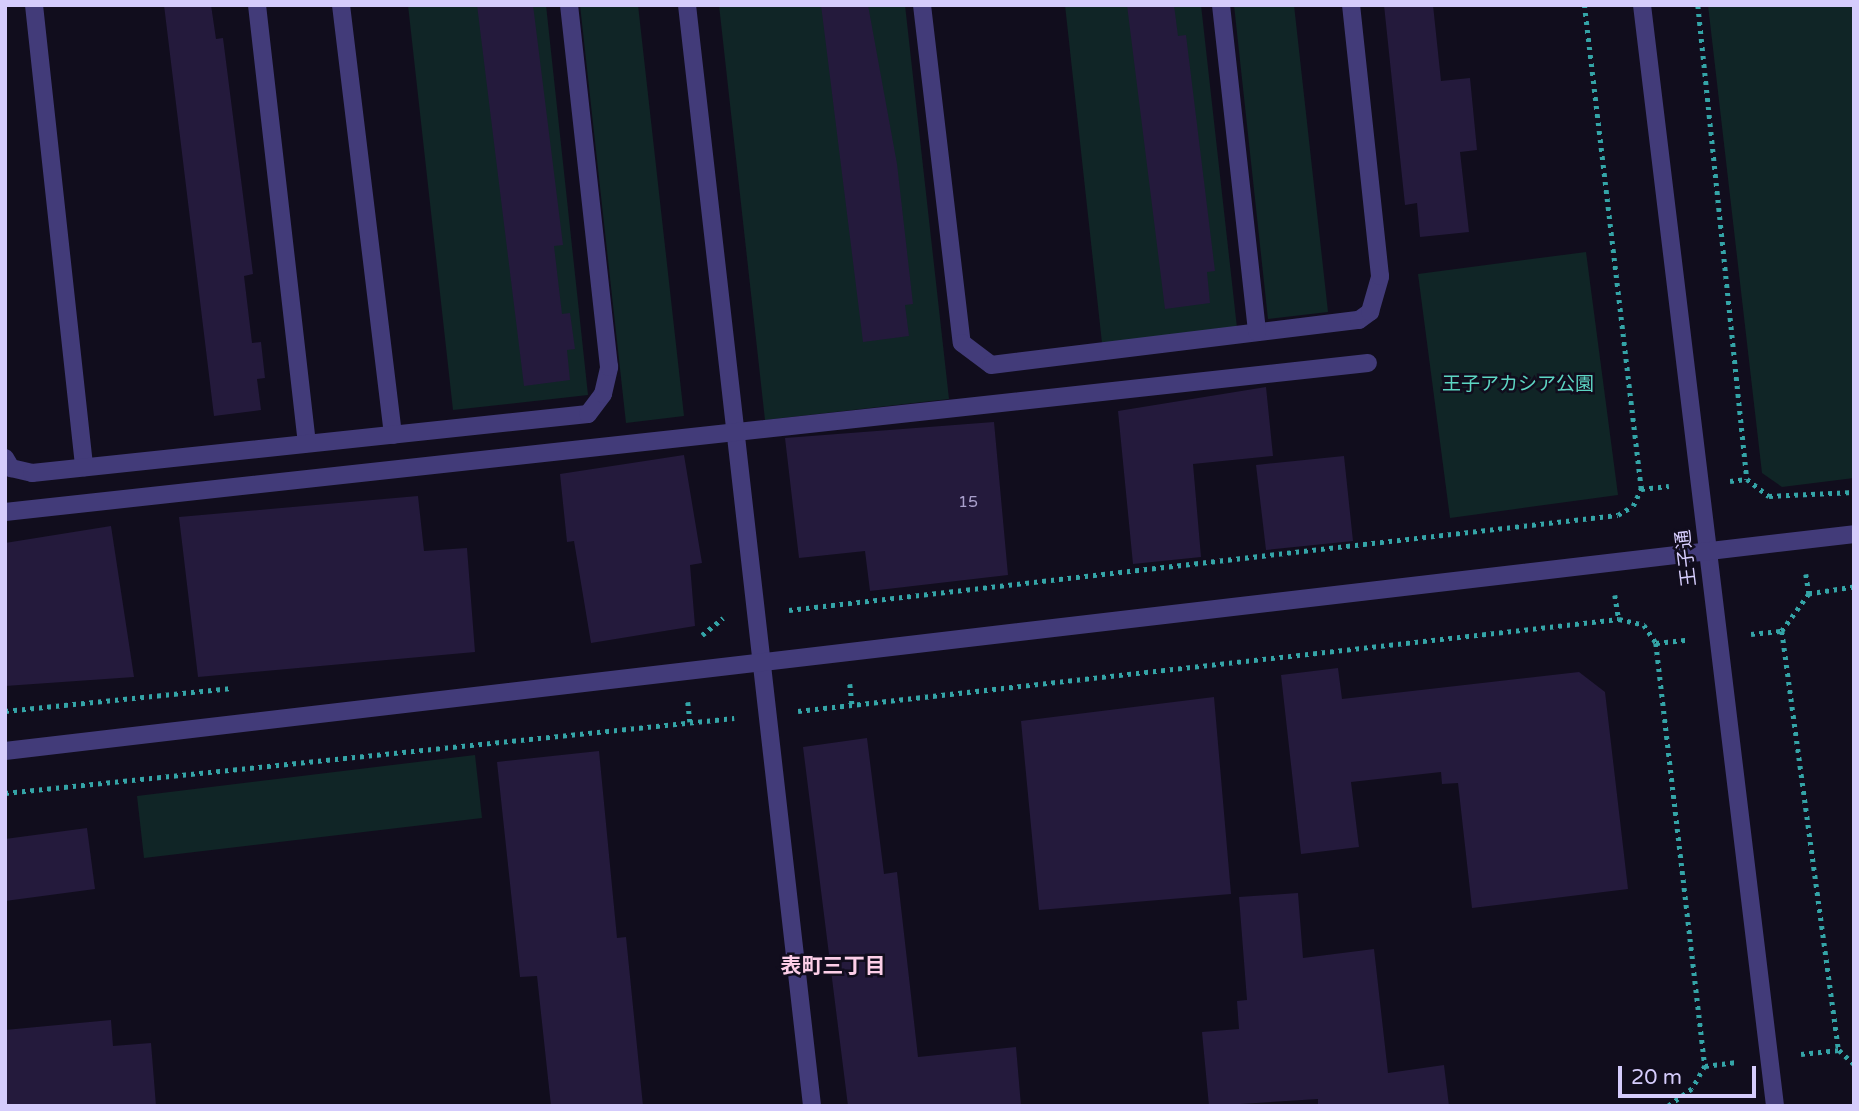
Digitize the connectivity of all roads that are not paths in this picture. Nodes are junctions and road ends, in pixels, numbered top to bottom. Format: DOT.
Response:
graph roads {
  1 [pos="34,5"];
  2 [pos="257,5"];
  3 [pos="341,5"];
  4 [pos="569,5"];
  5 [pos="687,5"];
  6 [pos="922,5"];
  7 [pos="1221,5"];
  8 [pos="1351,5"];
  9 [pos="1642,5"];
  10 [pos="1257,332"];
  11 [pos="1367,363"];
  12 [pos="735,432"];
  13 [pos="393,435"];
  14 [pos="307,443"];
  15 [pos="5,458"];
  16 [pos="84,467"];
  17 [pos="5,512"];
  18 [pos="1854,534"];
  19 [pos="1707,553"];
  20 [pos="760,666"];
  21 [pos="5,751"];
  22 [pos="812,1106"];
  23 [pos="1775,1106"];
  1 -- 16 [label="street"];
  2 -- 14 [label="street"];
  3 -- 13 [label="street"];
  4 -- 13 [label="street"];
  5 -- 12 [label="street"];
  6 -- 10 [label="street"];
  7 -- 10 [label="street"];
  8 -- 10 [label="street"];
  9 -- 19 [label="street, 王子通"];
  11 -- 12 [label="street"];
  12 -- 17 [label="street"];
  12 -- 20 [label="street"];
  13 -- 14 [label="street"];
  14 -- 16 [label="street"];
  15 -- 16 [label="street"];
  18 -- 19 [label="street"];
  19 -- 20 [label="street"];
  19 -- 23 [label="street, 王子通"];
  20 -- 21 [label="street"];
  20 -- 22 [label="street"];
}
